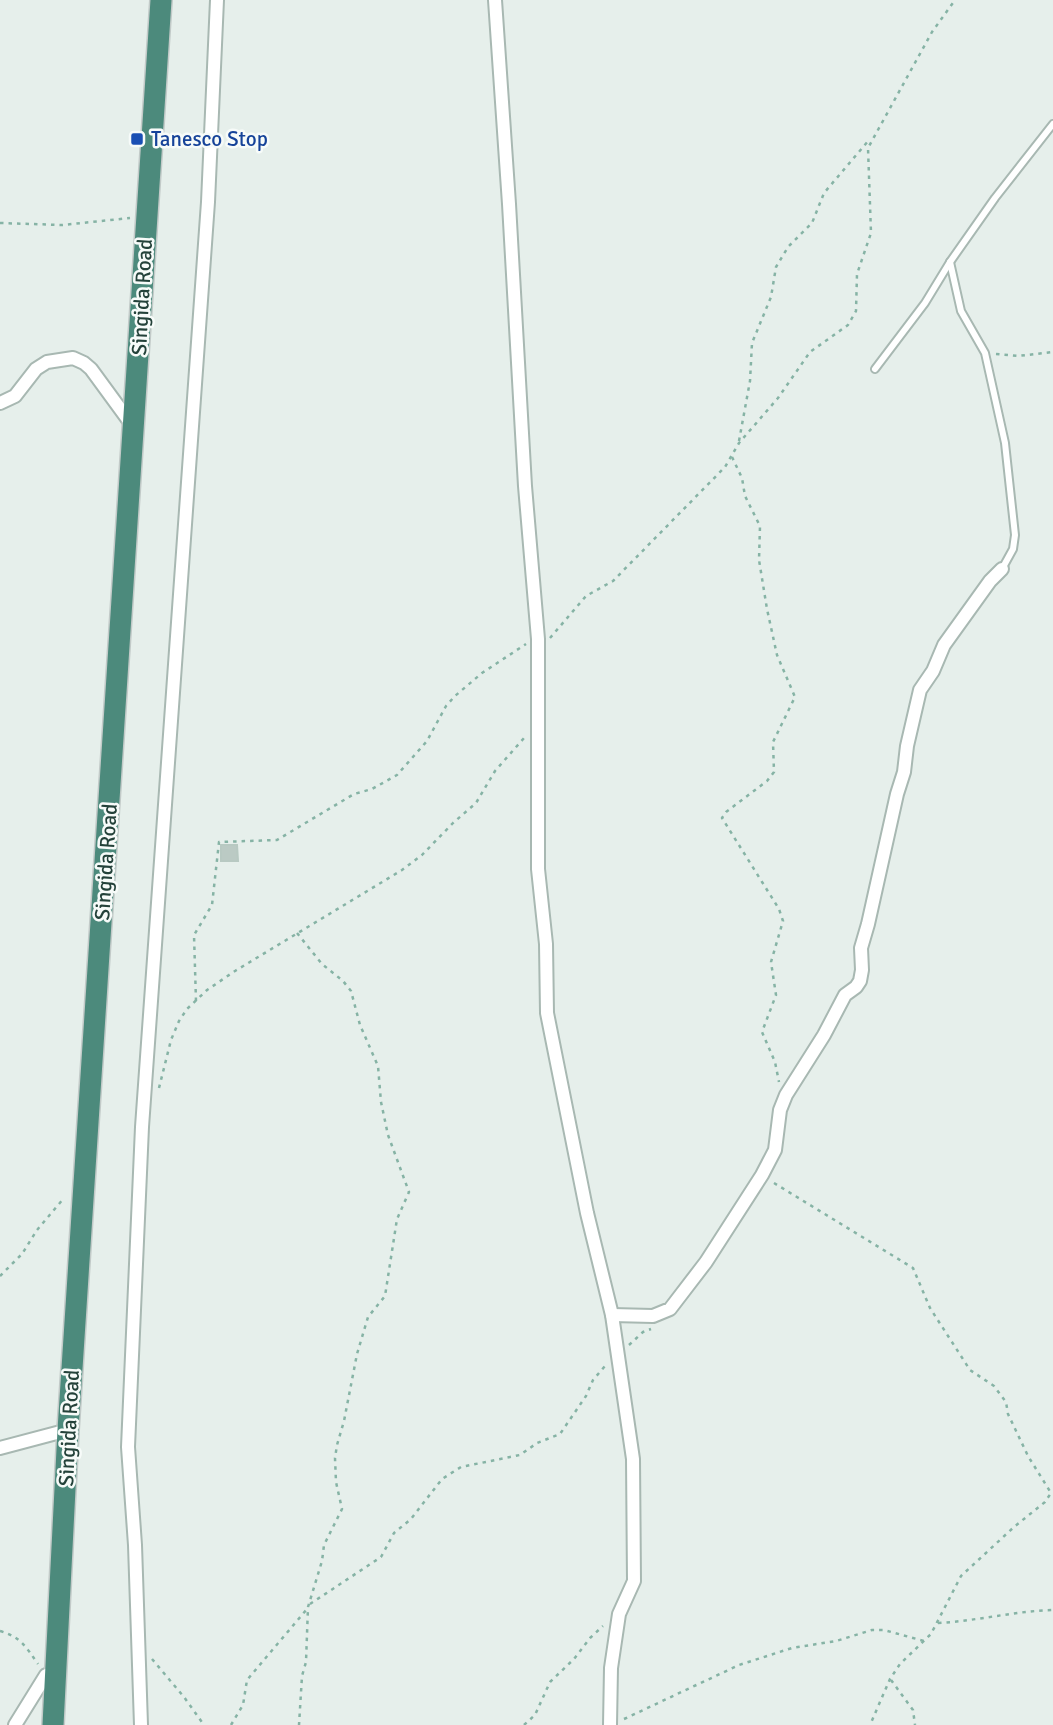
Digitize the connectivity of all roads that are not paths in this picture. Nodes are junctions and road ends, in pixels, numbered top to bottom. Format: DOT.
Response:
graph roads {
  1 [pos="161,0"];
  2 [pos="217,0"];
  3 [pos="495,0"];
  4 [pos="1053,124"];
  5 [pos="950,262"];
  6 [pos="875,369"];
  7 [pos="0,403"];
  8 [pos="135,429"];
  9 [pos="1002,569"];
  10 [pos="612,1315"];
  11 [pos="68,1430"];
  12 [pos="0,1448"];
  13 [pos="46,1675"];
  14 [pos="615,1723"];
  15 [pos="15,1725"];
  16 [pos="53,1725"];
  17 [pos="141,1725"];
  1 -- 8 [label="highway, Singida Road"];
  2 -- 17 [label="street"];
  3 -- 10 [label="street"];
  4 -- 5 [label="lane"];
  5 -- 6 [label="lane"];
  5 -- 9 [label="lane"];
  7 -- 8 [label="street"];
  8 -- 11 [label="highway, Singida Road"];
  9 -- 10 [label="street"];
  10 -- 14 [label="street"];
  11 -- 12 [label="street"];
  11 -- 16 [label="highway, Singida Road"];
  13 -- 15 [label="street"];
}
